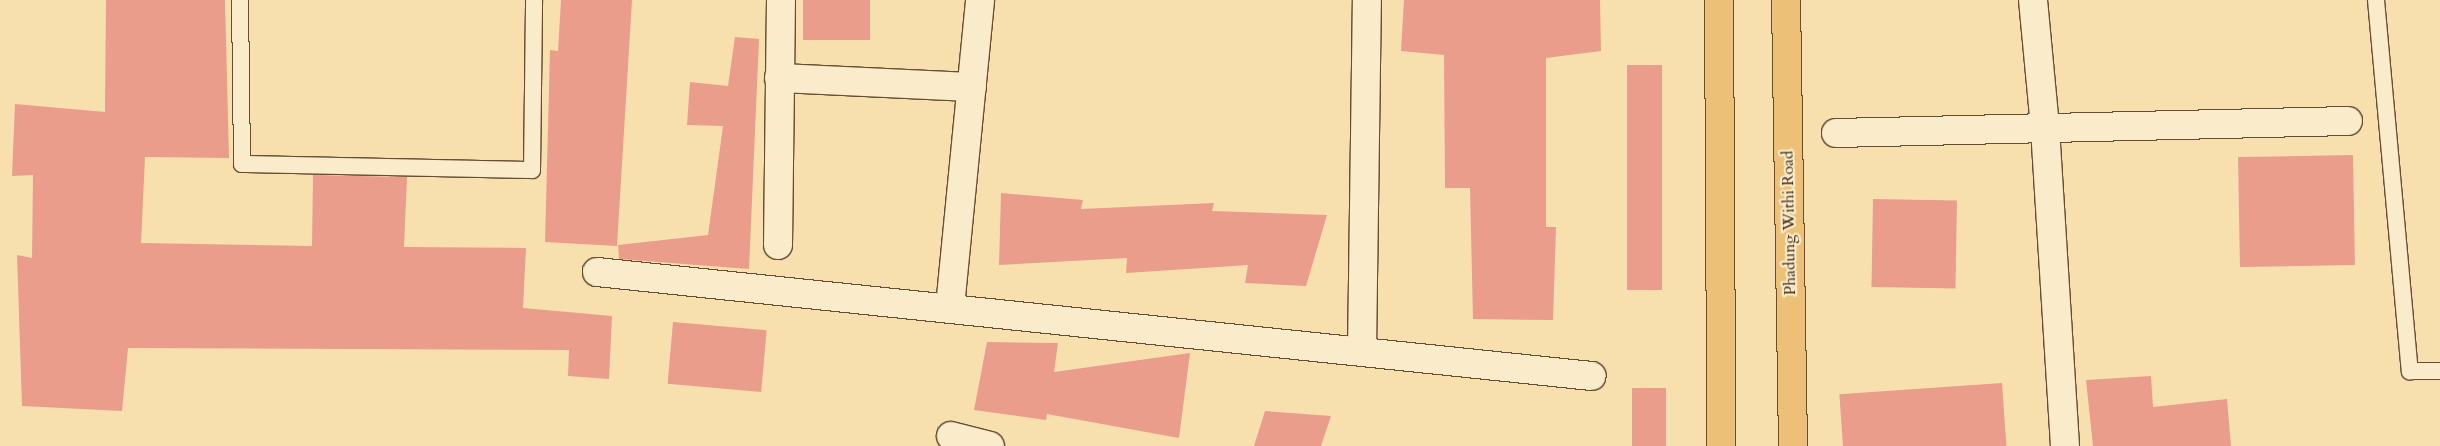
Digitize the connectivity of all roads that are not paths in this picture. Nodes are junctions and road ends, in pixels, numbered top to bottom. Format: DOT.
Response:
graph roads {
  1 [pos="240,0"];
  2 [pos="534,0"];
  3 [pos="781,0"];
  4 [pos="980,0"];
  5 [pos="1367,0"];
  6 [pos="1718,0"];
  7 [pos="1786,0"];
  8 [pos="2033,0"];
  9 [pos="2376,0"];
  10 [pos="779,78"];
  11 [pos="972,88"];
  12 [pos="2348,121"];
  13 [pos="2045,128"];
  14 [pos="1836,133"];
  15 [pos="778,244"];
  16 [pos="597,272"];
  17 [pos="950,308"];
  18 [pos="1362,351"];
  19 [pos="2440,371"];
  20 [pos="1592,376"];
  21 [pos="951,436"];
  22 [pos="990,446"];
  23 [pos="1721,446"];
  24 [pos="1793,446"];
  25 [pos="2065,446"];
  1 -- 2 [label="lane"];
  3 -- 10 [label="street"];
  4 -- 11 [label="street"];
  5 -- 18 [label="street"];
  6 -- 23 [label="main road"];
  7 -- 24 [label="main road, Phadung Withi Road"];
  8 -- 13 [label="street"];
  9 -- 19 [label="lane"];
  10 -- 11 [label="street"];
  10 -- 15 [label="street"];
  11 -- 17 [label="street"];
  12 -- 13 [label="street"];
  13 -- 14 [label="street"];
  13 -- 25 [label="street"];
  16 -- 17 [label="street"];
  17 -- 18 [label="street"];
  18 -- 20 [label="street"];
  21 -- 22 [label="street"];
}
